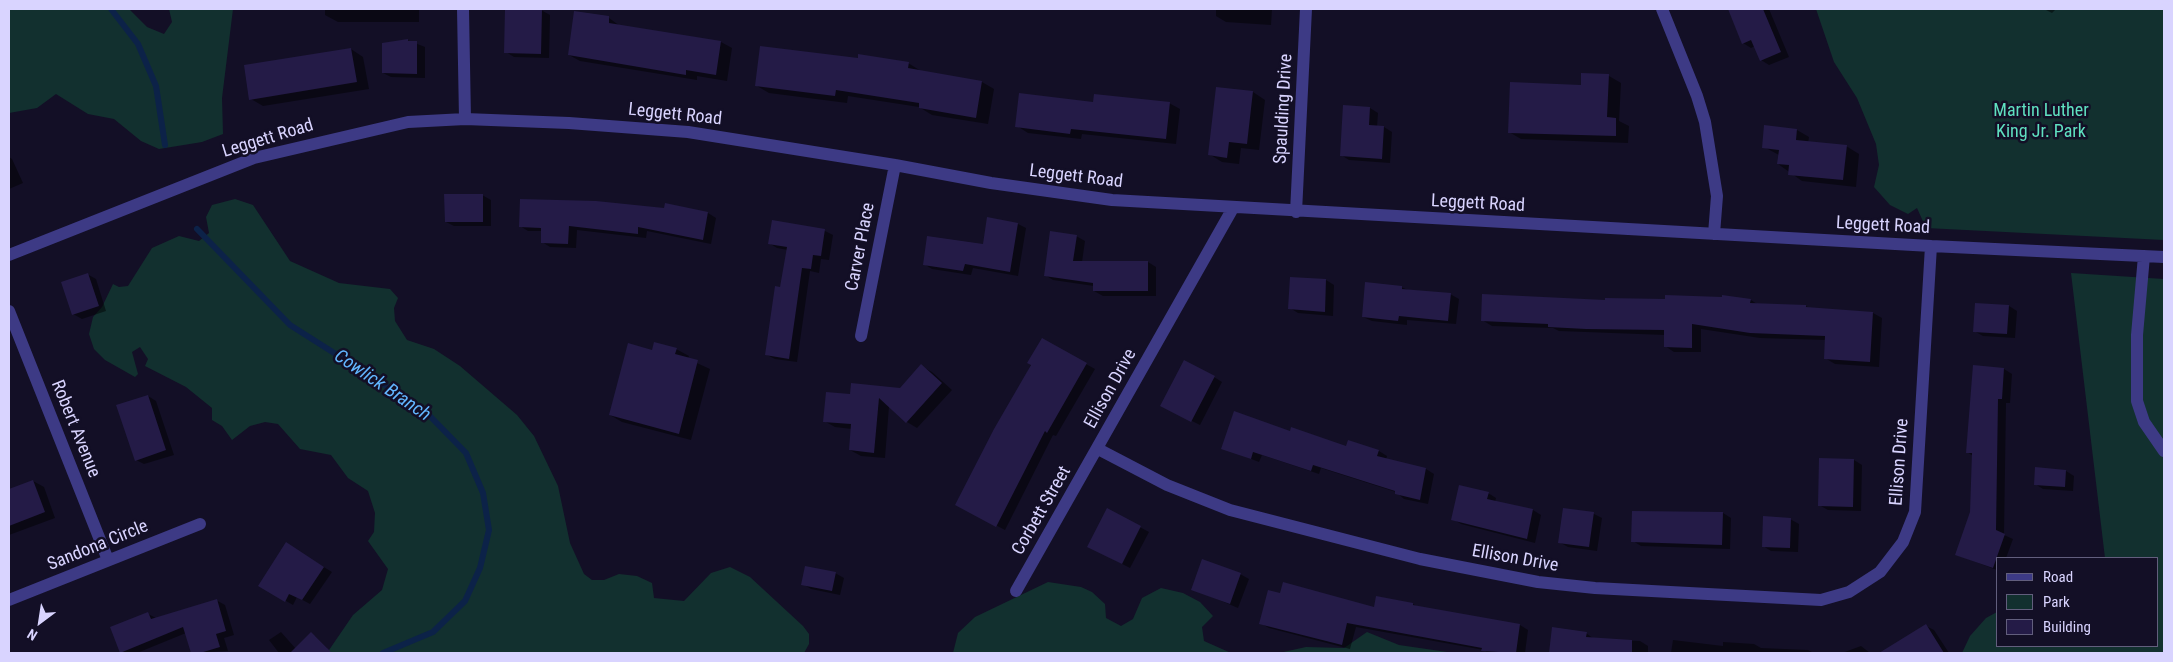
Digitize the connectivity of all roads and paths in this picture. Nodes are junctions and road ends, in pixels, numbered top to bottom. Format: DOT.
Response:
graph roads {
  1 [pos="462,9"];
  2 [pos="1306,9"];
  3 [pos="1662,9"];
  4 [pos="465,119"];
  5 [pos="895,165"];
  6 [pos="1233,208"];
  7 [pos="1296,212"];
  8 [pos="1714,234"];
  9 [pos="1931,246"];
  10 [pos="9,255"];
  11 [pos="2144,256"];
  12 [pos="2164,257"];
  13 [pos="9,310"];
  14 [pos="861,336"];
  15 [pos="1098,449"];
  16 [pos="2164,451"];
  17 [pos="200,524"];
  18 [pos="108,560"];
  19 [pos="1016,591"];
  20 [pos="9,600"];
  1 -- 4 [label="street"];
  2 -- 7 [label="street, Spaulding Drive"];
  3 -- 8 [label="street"];
  4 -- 5 [label="street, Leggett Road"];
  4 -- 10 [label="street, Leggett Road"];
  5 -- 6 [label="street, Leggett Road"];
  5 -- 14 [label="street, Carver Place"];
  6 -- 7 [label="street, Leggett Road"];
  6 -- 15 [label="street, Ellison Drive"];
  7 -- 8 [label="street, Leggett Road"];
  8 -- 9 [label="street, Leggett Road"];
  9 -- 11 [label="street, Leggett Road"];
  9 -- 15 [label="street, Ellison Drive"];
  11 -- 12 [label="street, Leggett Road"];
  11 -- 16 [label="street"];
  13 -- 18 [label="street, Robert Avenue"];
  15 -- 19 [label="street, Corbett Street"];
  17 -- 18 [label="street, Sandona Circle"];
  18 -- 20 [label="street, Sandona Circle"];
}
